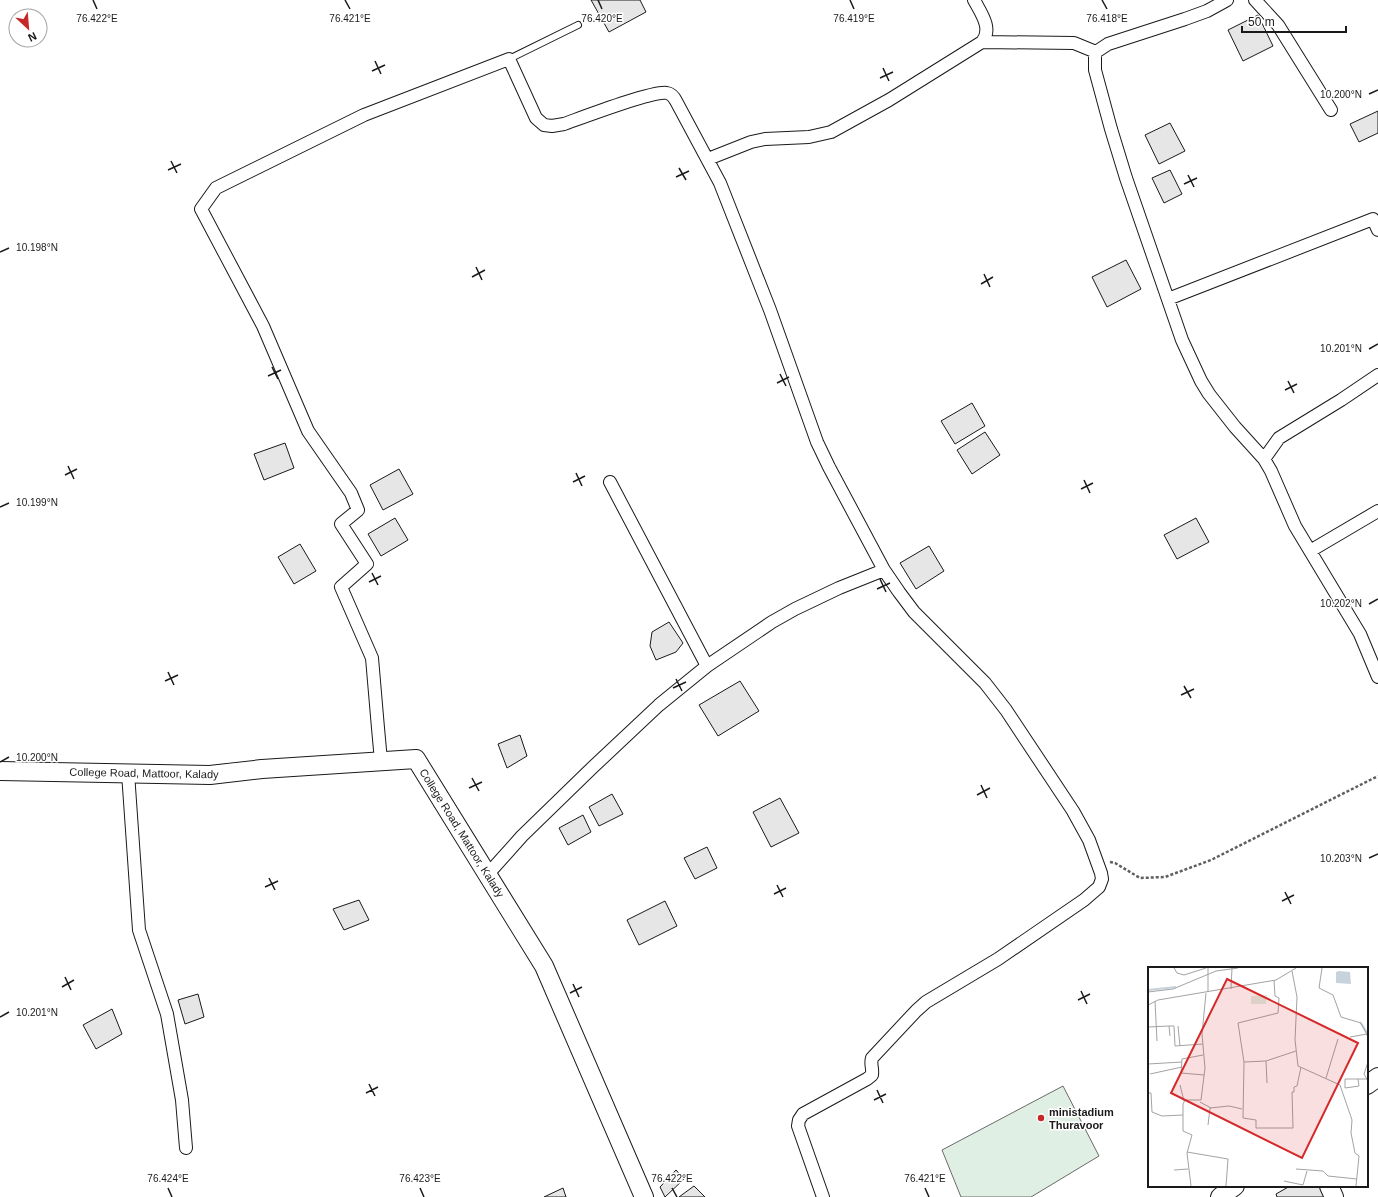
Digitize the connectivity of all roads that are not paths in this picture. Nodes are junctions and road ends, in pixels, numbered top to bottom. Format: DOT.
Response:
graph roads {
  1 [pos="974,0"];
  2 [pos="1227,0"];
  3 [pos="1256,0"];
  4 [pos="578,25"];
  5 [pos="982,42"];
  6 [pos="1096,52"];
  7 [pos="509,59"];
  8 [pos="1331,110"];
  9 [pos="708,159"];
  10 [pos="1378,230"];
  11 [pos="1168,299"];
  12 [pos="1378,375"];
  13 [pos="1264,460"];
  14 [pos="610,482"];
  15 [pos="1378,511"];
  16 [pos="1310,551"];
  17 [pos="884,570"];
  18 [pos="707,666"];
  19 [pos="1378,677"];
  20 [pos="382,761"];
  21 [pos="0,771"];
  22 [pos="128,773"];
  23 [pos="488,874"];
  24 [pos="1378,1077"];
  25 [pos="1368,1084"];
  26 [pos="186,1148"];
  27 [pos="1234,1187"];
  28 [pos="1329,1187"];
  29 [pos="644,1197"];
  30 [pos="823,1197"];
  31 [pos="1220,1197"];
  32 [pos="1334,1197"];
  1 -- 5 [label="street"];
  2 -- 6 [label="street"];
  3 -- 8 [label="street"];
  4 -- 7 [label="lane"];
  5 -- 6 [label="street"];
  5 -- 9 [label="street"];
  6 -- 11 [label="street"];
  7 -- 9 [label="street"];
  7 -- 20 [label="street"];
  9 -- 17 [label="street"];
  10 -- 11 [label="street"];
  11 -- 13 [label="street"];
  12 -- 13 [label="street"];
  13 -- 16 [label="street"];
  14 -- 18 [label="street"];
  15 -- 16 [label="street"];
  16 -- 19 [label="street"];
  17 -- 18 [label="street"];
  17 -- 30 [label="street"];
  18 -- 23 [label="street"];
  20 -- 22 [label="street, College Road, Mattoor, Kalady"];
  20 -- 23 [label="street, College Road, Mattoor, Kalady"];
  21 -- 22 [label="street, College Road, Mattoor, Kalady"];
  22 -- 26 [label="street"];
  23 -- 29 [label="street, College Road, Mattoor, Kalady"];
  24 -- 25 [label="street"];
  27 -- 31 [label="street"];
  28 -- 32 [label="street"];
}
